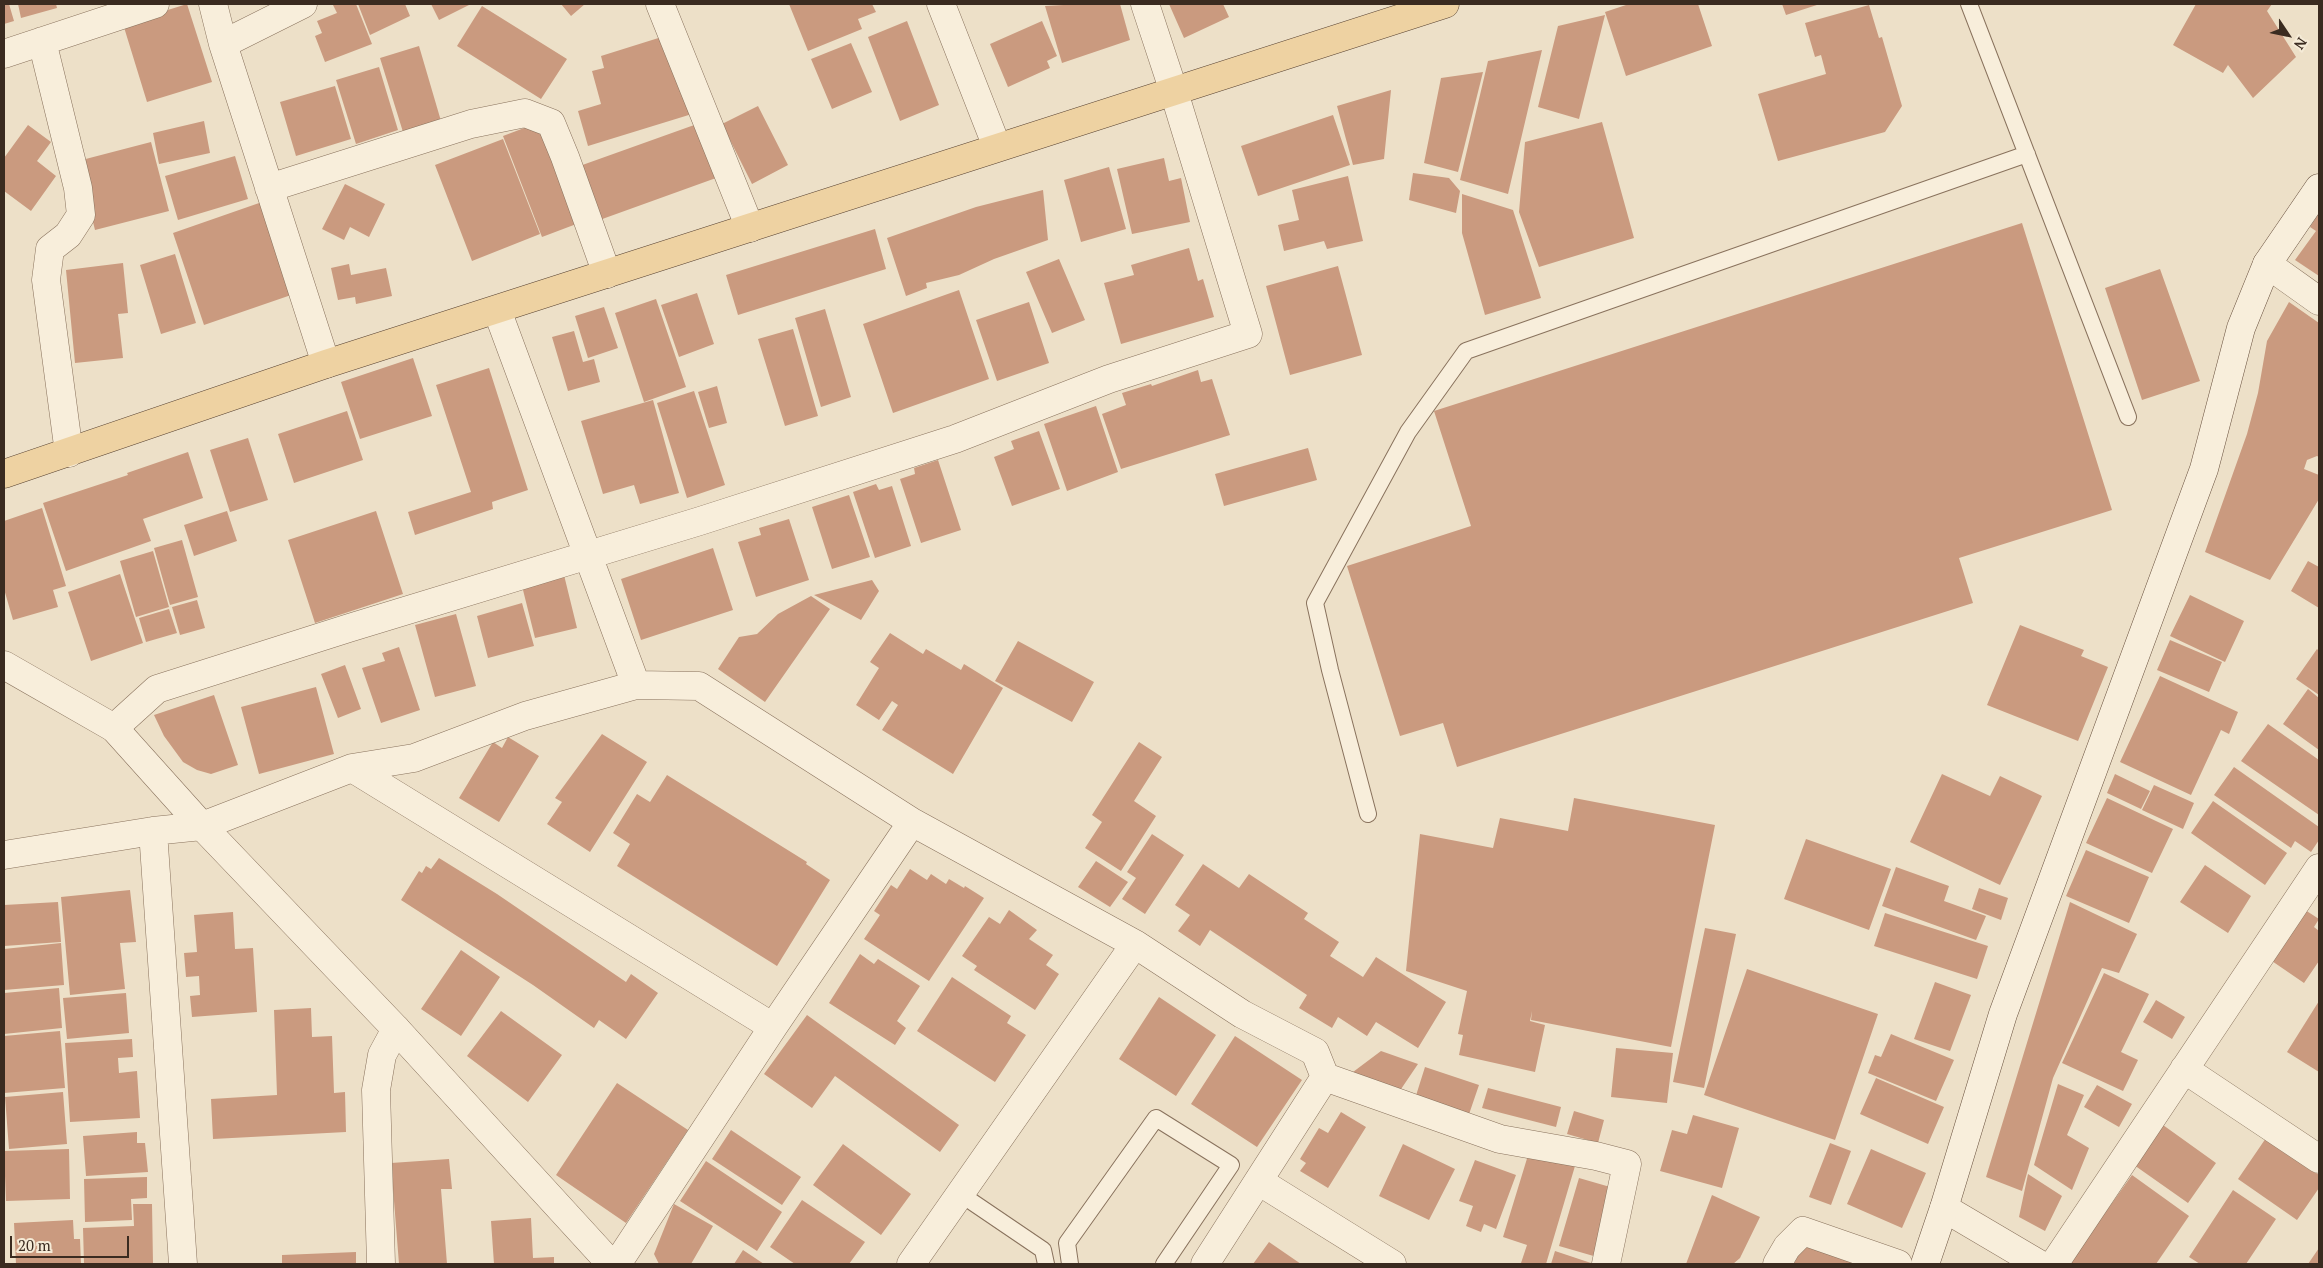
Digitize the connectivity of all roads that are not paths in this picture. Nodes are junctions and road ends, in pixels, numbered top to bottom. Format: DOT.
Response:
graph roads {
  1 [pos="155,4"];
  2 [pos="212,4"];
  3 [pos="303,4"];
  4 [pos="660,4"];
  5 [pos="941,4"];
  6 [pos="1145,4"];
  7 [pos="1445,4"];
  8 [pos="1969,4"];
  9 [pos="42,41"];
  10 [pos="223,44"];
  11 [pos="4,54"];
  12 [pos="1174,92"];
  13 [pos="997,147"];
  14 [pos="2027,154"];
  15 [pos="269,188"];
  16 [pos="2319,188"];
  17 [pos="750,228"];
  18 [pos="2267,264"];
  19 [pos="607,274"];
  20 [pos="2319,301"];
  21 [pos="497,310"];
  22 [pos="326,364"];
  23 [pos="2128,417"];
  24 [pos="69,453"];
  25 [pos="4,474"];
  26 [pos="588,555"];
  27 [pos="4,665"];
  28 [pos="636,685"];
  29 [pos="114,728"];
  30 [pos="352,768"];
  31 [pos="1368,814"];
  32 [pos="912,822"];
  33 [pos="202,826"];
  34 [pos="153,831"];
  35 [pos="4,855"];
  36 [pos="2319,868"];
  37 [pos="1135,944"];
  38 [pos="773,1028"];
  39 [pos="396,1029"];
  40 [pos="2184,1069"];
  41 [pos="1325,1077"];
  42 [pos="2319,1160"];
  43 [pos="1260,1182"];
  44 [pos="959,1193"];
  45 [pos="1944,1208"];
  46 [pos="1067,1243"];
  47 [pos="1045,1257"];
  48 [pos="182,1264"];
  49 [pos="381,1264"];
  50 [pos="611,1264"];
  51 [pos="617,1264"];
  52 [pos="911,1264"];
  53 [pos="1070,1264"];
  54 [pos="1164,1264"];
  55 [pos="1205,1264"];
  56 [pos="1392,1264"];
  57 [pos="1606,1264"];
  58 [pos="1777,1264"];
  59 [pos="1898,1264"];
  60 [pos="1925,1264"];
  61 [pos="2039,1264"];
  62 [pos="2054,1264"];
  1 -- 9 [label="street"];
  2 -- 10 [label="street"];
  3 -- 10 [label="street"];
  4 -- 17 [label="street"];
  5 -- 13 [label="street"];
  6 -- 12 [label="street"];
  7 -- 12 [label="main road"];
  8 -- 14 [label="lane"];
  9 -- 11 [label="street"];
  9 -- 24 [label="street"];
  10 -- 15 [label="street"];
  12 -- 13 [label="main road"];
  12 -- 26 [label="street"];
  13 -- 17 [label="main road"];
  14 -- 23 [label="lane"];
  14 -- 31 [label="lane"];
  15 -- 19 [label="street"];
  15 -- 22 [label="street"];
  16 -- 18 [label="street"];
  17 -- 19 [label="main road"];
  18 -- 20 [label="street"];
  18 -- 45 [label="street"];
  19 -- 21 [label="main road"];
  21 -- 22 [label="main road"];
  21 -- 26 [label="street"];
  22 -- 24 [label="main road"];
  24 -- 25 [label="main road"];
  26 -- 28 [label="street"];
  26 -- 29 [label="street"];
  27 -- 29 [label="street"];
  28 -- 30 [label="street"];
  28 -- 32 [label="street"];
  29 -- 33 [label="street"];
  30 -- 33 [label="street"];
  30 -- 38 [label="street"];
  32 -- 37 [label="street"];
  32 -- 38 [label="street"];
  33 -- 34 [label="street"];
  33 -- 39 [label="street"];
  34 -- 35 [label="street"];
  34 -- 48 [label="street"];
  36 -- 40 [label="street"];
  37 -- 41 [label="street"];
  37 -- 44 [label="street"];
  38 -- 51 [label="street"];
  39 -- 49 [label="street"];
  39 -- 50 [label="street"];
  40 -- 42 [label="street"];
  40 -- 62 [label="street"];
  41 -- 43 [label="street"];
  41 -- 57 [label="street"];
  43 -- 55 [label="street"];
  43 -- 56 [label="street"];
  44 -- 47 [label="lane"];
  44 -- 52 [label="street"];
  45 -- 60 [label="street"];
  45 -- 61 [label="street"];
  46 -- 47 [label="lane"];
  46 -- 53 [label="lane"];
  46 -- 54 [label="lane"];
  58 -- 59 [label="street"];
}
